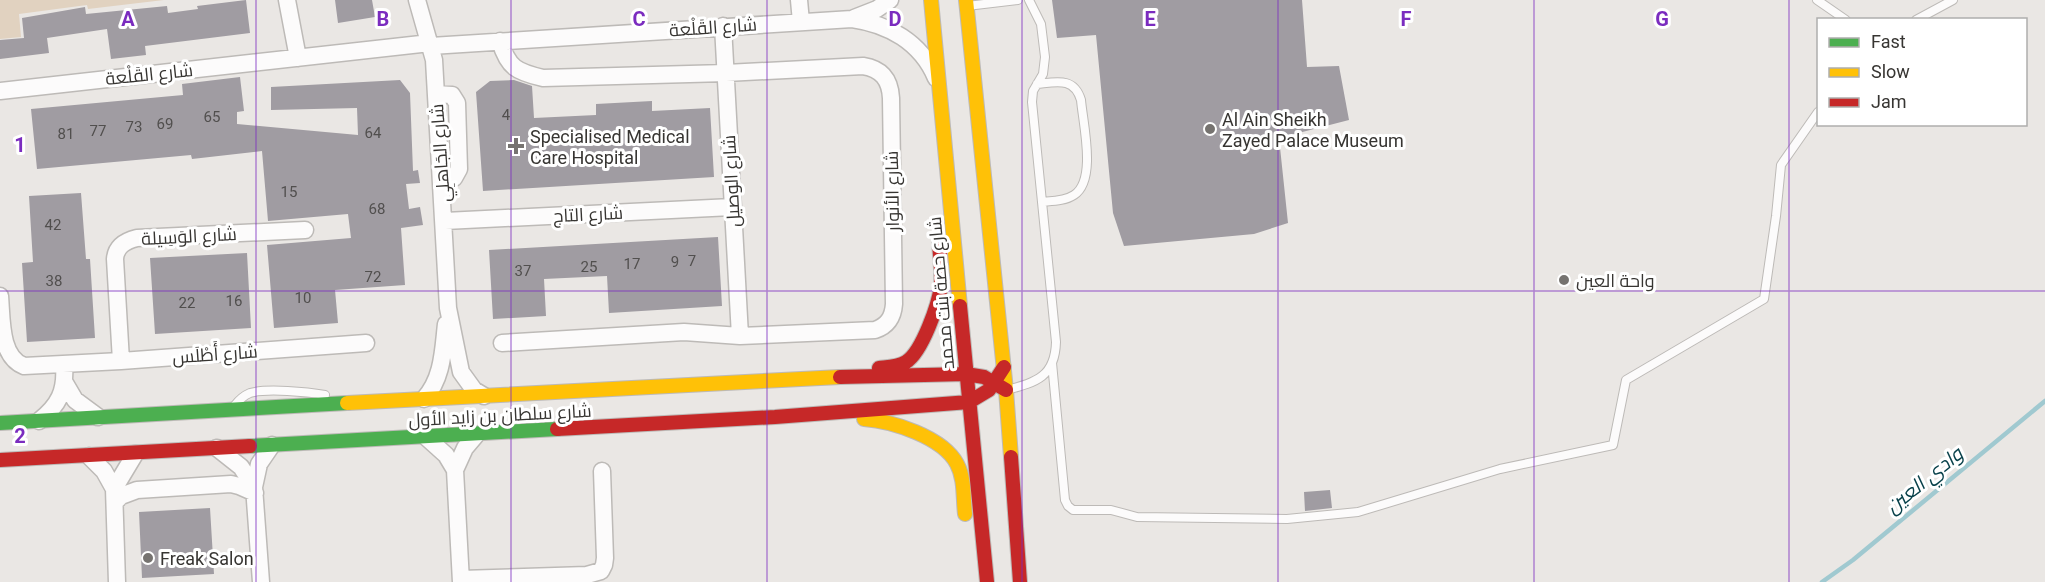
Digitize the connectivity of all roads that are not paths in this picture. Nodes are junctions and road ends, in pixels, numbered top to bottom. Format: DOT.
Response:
graph roads {
  1 [pos="287,0"];
  2 [pos="417,0"];
  3 [pos="799,0"];
  4 [pos="890,0"];
  5 [pos="931,0"];
  6 [pos="1018,0"];
  7 [pos="1029,0"];
  8 [pos="1817,0"];
  9 [pos="1953,0"];
  10 [pos="966,3"];
  11 [pos="1843,18"];
  12 [pos="1920,18"];
  13 [pos="852,19"];
  14 [pos="801,22"];
  15 [pos="723,26"];
  16 [pos="500,41"];
  17 [pos="430,44"];
  18 [pos="298,58"];
  19 [pos="726,73"];
  20 [pos="1037,84"];
  21 [pos="940,89"];
  22 [pos="0,91"];
  23 [pos="1817,113"];
  24 [pos="949,191"];
  25 [pos="1042,202"];
  26 [pos="732,207"];
  27 [pos="445,221"];
  28 [pos="305,230"];
  29 [pos="0,296"];
  30 [pos="448,308"];
  31 [pos="740,336"];
  32 [pos="366,343"];
  33 [pos="502,343"];
  34 [pos="121,361"];
  35 [pos="1052,363"];
  36 [pos="64,365"];
  37 [pos="966,374"];
  38 [pos="807,378"];
  39 [pos="65,383"];
  40 [pos="1000,387"];
  41 [pos="484,396"];
  42 [pos="424,399"];
  43 [pos="969,402"];
  44 [pos="98,417"];
  45 [pos="776,417"];
  46 [pos="39,421"];
  47 [pos="0,423"];
  48 [pos="476,435"];
  49 [pos="426,437"];
  50 [pos="272,445"];
  51 [pos="218,448"];
  52 [pos="135,454"];
  53 [pos="89,456"];
  54 [pos="6,460"];
  55 [pos="0,466"];
  56 [pos="455,470"];
  57 [pos="602,471"];
  58 [pos="255,490"];
  59 [pos="114,496"];
  60 [pos="987,579"];
  61 [pos="461,580"];
  62 [pos="117,582"];
  63 [pos="261,582"];
  64 [pos="1020,582"];
  1 -- 18 [label="street"];
  2 -- 17 [label="street, شارع الجَاهلِي"];
  3 -- 14 [label="street"];
  4 -- 13 [label="street, شارع القَلْعة"];
  5 -- 21 [label="main road, شارع حصة بنت محمد"];
  6 -- 10 [label="lane"];
  7 -- 20 [label="lane"];
  8 -- 11 [label="lane"];
  9 -- 12 [label="lane"];
  10 -- 40 [label="main road"];
  13 -- 14 [label="street, شارع القَلْعة"];
  13 -- 21 [label="street, شارع القَلْعة"];
  14 -- 15 [label="street, شارع القَلْعة"];
  15 -- 16 [label="street, شارع القَلْعة"];
  15 -- 19 [label="street, شارع الوصيل"];
  16 -- 17 [label="street, شارع القَلْعة"];
  16 -- 19 [label="street, شارع الأنوار"];
  17 -- 18 [label="street, شارع القَلْعة"];
  17 -- 27 [label="street, شارع الجَاهلِي"];
  18 -- 22 [label="street, شارع القَلْعة"];
  19 -- 26 [label="street, شارع الوصيل"];
  19 -- 31 [label="street, شارع الأنوار"];
  20 -- 25 [label="lane"];
  20 -- 25 [label="lane"];
  21 -- 24 [label="main road, شارع حصة بنت محمد"];
  23 -- 35 [label="lane"];
  24 -- 37 [label="main road, شارع حصة بنت محمد"];
  24 -- 38 [label="main road"];
  25 -- 35 [label="lane"];
  26 -- 27 [label="street, شارع التاج"];
  26 -- 31 [label="street, شارع الوصيل"];
  27 -- 30 [label="street, شارع الجَاهلِي"];
  28 -- 34 [label="street, شارع الوَسِيلة"];
  29 -- 36 [label="street, شارع أَطْلَس"];
  30 -- 41 [label="street, شارع الجَاهلِي"];
  30 -- 42 [label="street, شارع الجَاهلِي"];
  31 -- 33 [label="street, شارع الأنوار"];
  32 -- 34 [label="street, شارع أَطْلَس"];
  34 -- 36 [label="street, شارع أَطْلَس"];
  35 -- 40 [label="lane"];
  36 -- 39 [label="street"];
  37 -- 38 [label="main road, شارع سلطان بن زايد الأول"];
  37 -- 40 [label="main road, شارع سلطان بن زايد الأول"];
  37 -- 43 [label="main road, شارع حصة بنت محمد"];
  38 -- 41 [label="main road, شارع سلطان بن زايد الأول"];
  39 -- 44 [label="street"];
  39 -- 46 [label="street"];
  40 -- 43 [label="main road"];
  40 -- 64 [label="main road"];
  41 -- 42 [label="main road, شارع سلطان بن زايد الأول"];
  42 -- 44 [label="main road, شارع سلطان بن زايد الأول"];
  43 -- 45 [label="main road, شارع سلطان بن زايد الأول"];
  43 -- 60 [label="main road, شارع حصة بنت محمد"];
  44 -- 46 [label="main road, شارع سلطان بن زايد الأول"];
  45 -- 48 [label="main road, شارع سلطان بن زايد الأول"];
  45 -- 60 [label="main road"];
  46 -- 47 [label="main road, شارع سلطان بن زايد الأول"];
  48 -- 49 [label="main road, شارع سلطان بن زايد الأول"];
  48 -- 56 [label="street"];
  49 -- 50 [label="main road, شارع سلطان بن زايد الأول"];
  49 -- 56 [label="street"];
  50 -- 51 [label="main road, شارع سلطان بن زايد الأول"];
  50 -- 58 [label="street"];
  51 -- 52 [label="main road, شارع سلطان بن زايد الأول"];
  51 -- 58 [label="street"];
  52 -- 53 [label="main road, شارع سلطان بن زايد الأول"];
  52 -- 59 [label="street"];
  53 -- 54 [label="main road, شارع سلطان بن زايد الأول"];
  53 -- 59 [label="street"];
  54 -- 55 [label="lane"];
  56 -- 61 [label="street"];
  57 -- 61 [label="street"];
  58 -- 59 [label="street"];
  58 -- 63 [label="street"];
  59 -- 62 [label="street"];
}
